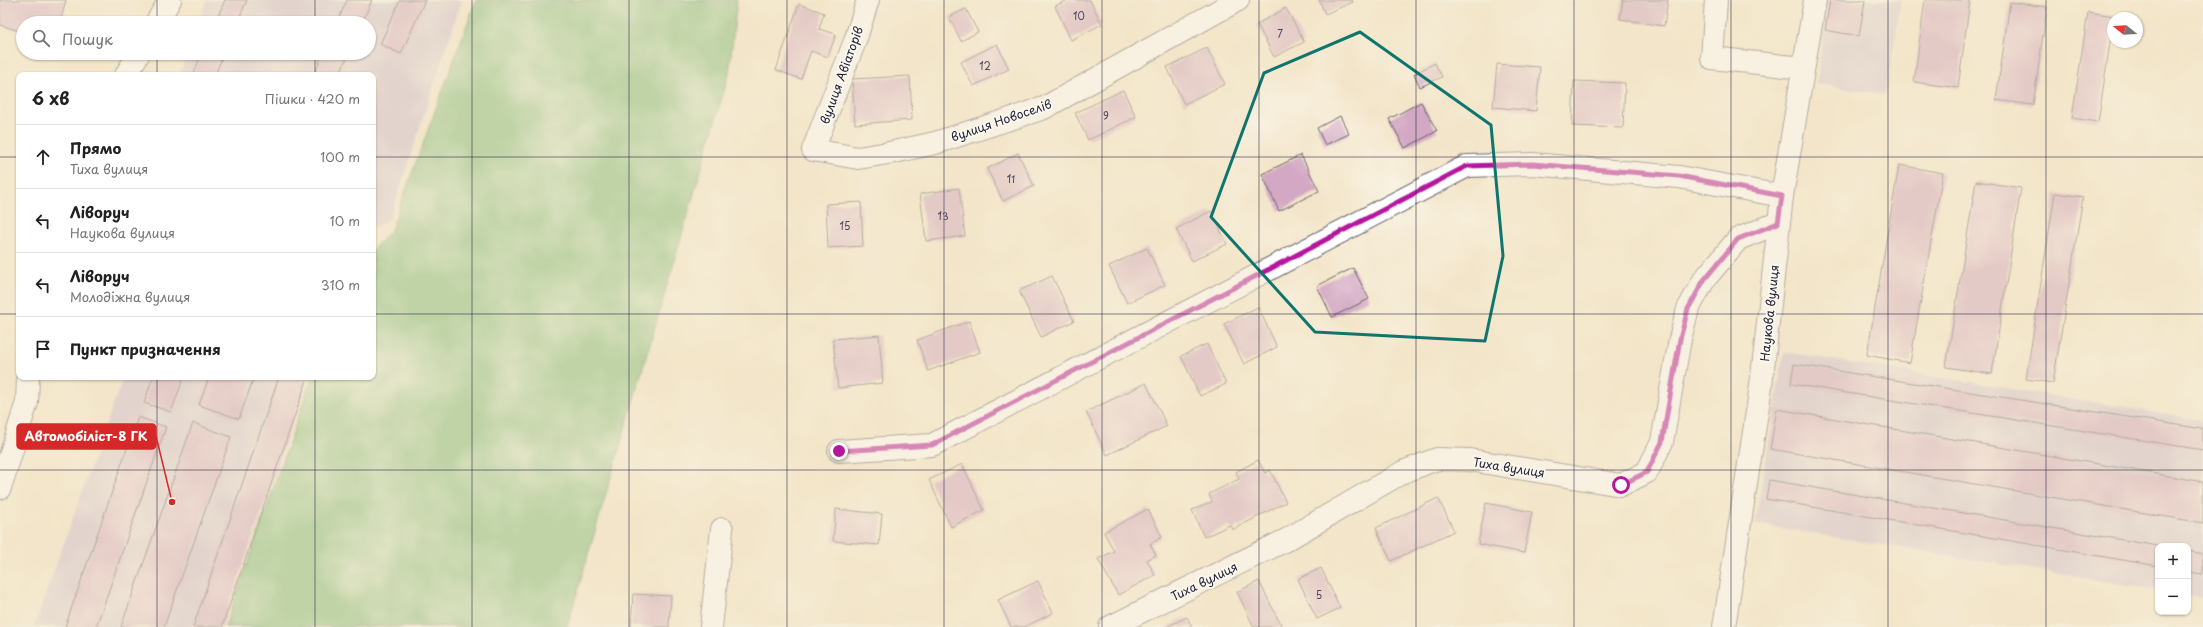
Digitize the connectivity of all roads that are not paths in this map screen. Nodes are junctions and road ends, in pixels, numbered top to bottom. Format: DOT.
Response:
graph roads {
  1 [pos="170,0"];
  2 [pos="868,0"];
  3 [pos="1238,0"];
  4 [pos="1716,0"];
  5 [pos="1815,0"];
  6 [pos="160,16"];
  7 [pos="135,60"];
  8 [pos="1803,68"];
  9 [pos="128,72"];
  10 [pos="813,150"];
  11 [pos="1782,196"];
  12 [pos="1778,223"];
  13 [pos="28,380"];
  14 [pos="839,451"];
  15 [pos="0,488"];
  16 [pos="722,529"];
  17 [pos="711,627"];
  18 [pos="1110,627"];
  19 [pos="1724,627"];
  1 -- 6 [label="street"];
  2 -- 10 [label="street, вулиця Авіаторів"];
  3 -- 10 [label="street, вулиця Новоселів"];
  4 -- 8 [label="street"];
  5 -- 8 [label="street, Наукова вулиця"];
  7 -- 9 [label="street"];
  8 -- 11 [label="street, Наукова вулиця"];
  11 -- 12 [label="street, Наукова вулиця"];
  11 -- 14 [label="street"];
  12 -- 18 [label="street, Тиха вулиця"];
  12 -- 19 [label="street, Наукова вулиця"];
  13 -- 15 [label="street"];
  16 -- 17 [label="street"];
}
